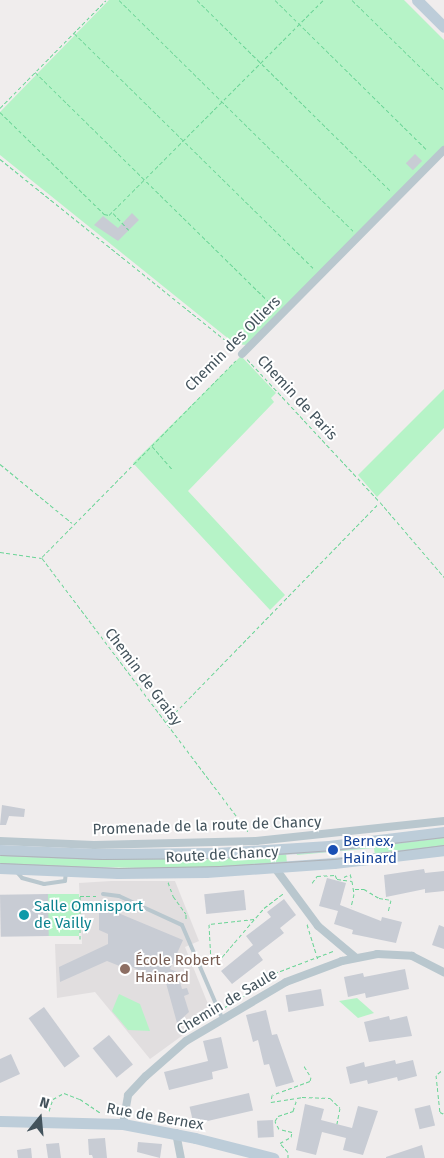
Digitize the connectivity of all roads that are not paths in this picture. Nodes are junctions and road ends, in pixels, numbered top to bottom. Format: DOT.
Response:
graph roads {
  1 [pos="417,0"];
  2 [pos="444,27"];
  3 [pos="444,150"];
  4 [pos="242,354"];
  5 [pos="444,821"];
  6 [pos="444,832"];
  7 [pos="0,841"];
  8 [pos="0,850"];
  9 [pos="444,850"];
  10 [pos="0,868"];
  11 [pos="275,868"];
  12 [pos="103,894"];
  13 [pos="355,957"];
  14 [pos="444,972"];
  15 [pos="222,1018"];
  16 [pos="0,1121"];
  17 [pos="123,1124"];
  18 [pos="176,1133"];
  19 [pos="180,1158"];
  20 [pos="273,1158"];
  1 -- 2 [label="main road"];
  3 -- 4 [label="street, Chemin des Olliers"];
  5 -- 7 [label="street, Promenade de la route de Chancy"];
  6 -- 8 [label="main road, Route de Chancy"];
  9 -- 11 [label="main road, Route de Chancy"];
  10 -- 11 [label="main road, Route de Chancy"];
  11 -- 13 [label="street"];
  12 -- 15 [label="lane"];
  13 -- 14 [label="street, Chemin de Saule"];
  13 -- 15 [label="street, Chemin de Saule"];
  15 -- 17 [label="street, Chemin de Saule"];
  16 -- 17 [label="main road, Rue de Bernex"];
  17 -- 18 [label="main road, Rue de Bernex"];
  18 -- 19 [label="street"];
  18 -- 20 [label="main road, Rue de Bernex"];
}
